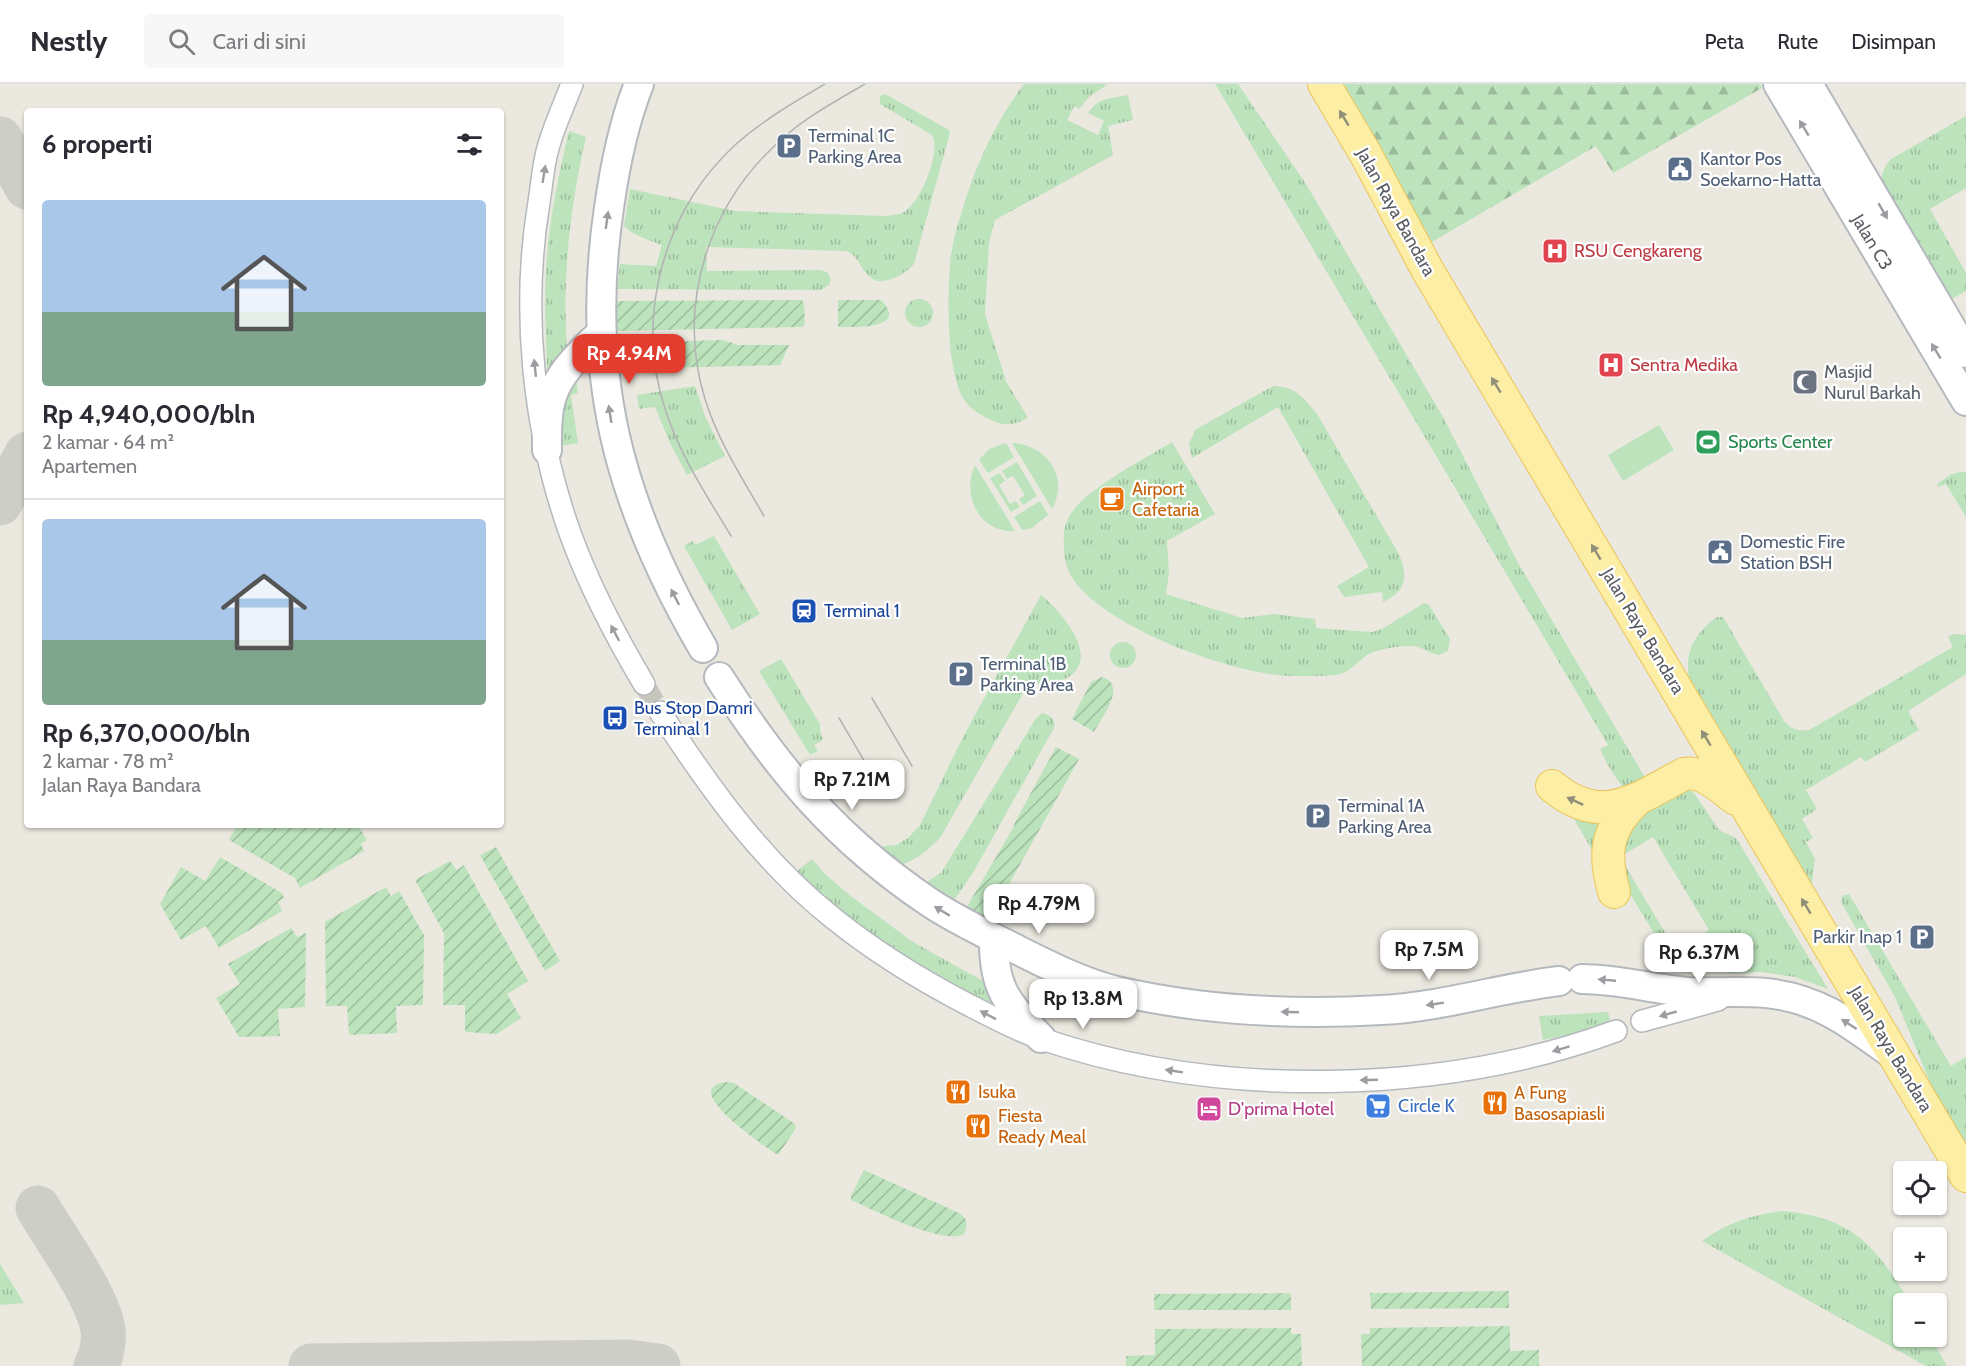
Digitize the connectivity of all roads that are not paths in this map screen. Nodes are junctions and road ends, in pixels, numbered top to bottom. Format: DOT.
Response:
graph roads {
  1 [pos="572,84"];
  2 [pos="639,84"];
  3 [pos="1324,84"];
  4 [pos="1778,84"];
  5 [pos="1808,84"];
  6 [pos="601,334"];
  7 [pos="1966,353"];
  8 [pos="1966,401"];
  9 [pos="547,450"];
  10 [pos="703,648"];
  11 [pos="719,677"];
  12 [pos="644,684"];
  13 [pos="660,712"];
  14 [pos="1552,786"];
  15 [pos="1639,799"];
  16 [pos="1752,816"];
  17 [pos="1614,892"];
  18 [pos="994,938"];
  19 [pos="1766,993"];
  20 [pos="1642,1022"];
  21 [pos="1616,1031"];
  22 [pos="1041,1038"];
  23 [pos="1896,1058"];
  24 [pos="1966,1176"];
  9 -- 1 [label="street, one-way"];
  6 -- 2 [label="street, one-way"];
  16 -- 3 [label="main road, Jalan Raya Bandara, one-way"];
  8 -- 4 [label="street, Jalan C3, one-way"];
  5 -- 7 [label="street, Jalan C3, one-way"];
  6 -- 9 [label="street"];
  10 -- 6 [label="street, one-way"];
  12 -- 9 [label="street, one-way"];
  18 -- 11 [label="street, one-way"];
  22 -- 13 [label="street, one-way"];
  15 -- 14 [label="main road, one-way"];
  15 -- 16 [label="main road"];
  15 -- 17 [label="main road"];
  23 -- 16 [label="main road, Jalan Raya Bandara, one-way"];
  19 -- 18 [label="street, one-way"];
  18 -- 22 [label="street"];
  19 -- 20 [label="street, one-way"];
  23 -- 19 [label="street, one-way"];
  21 -- 22 [label="street, one-way"];
  23 -- 24 [label="main road, Jalan Raya Bandara"];
}
